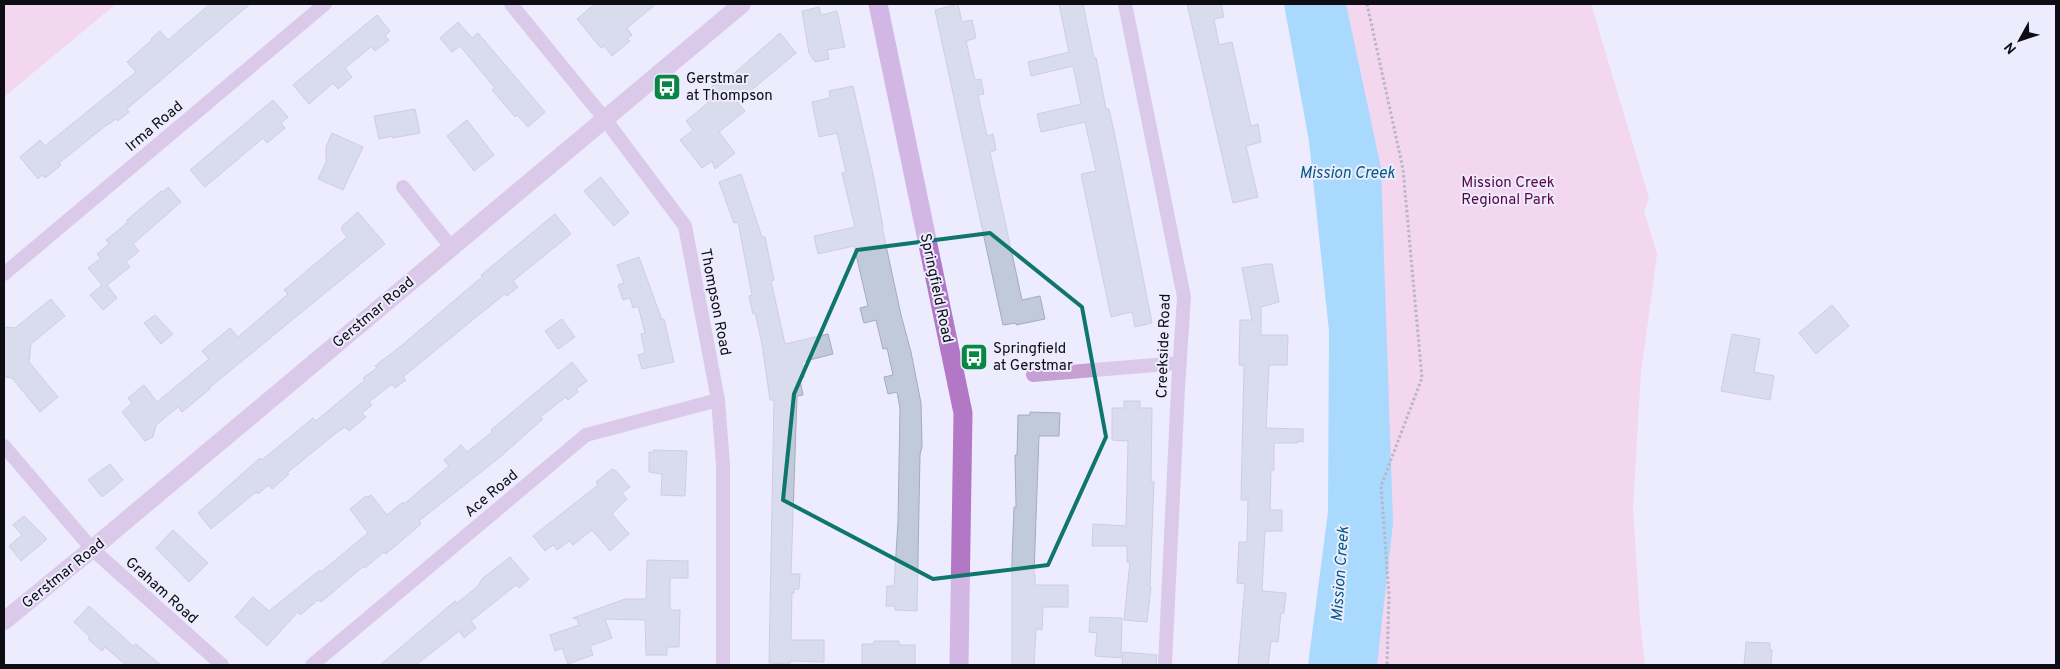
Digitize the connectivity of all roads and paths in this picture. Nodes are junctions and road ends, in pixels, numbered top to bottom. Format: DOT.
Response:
graph roads {
  1 [pos="325,4"];
  2 [pos="511,4"];
  3 [pos="742,4"];
  4 [pos="878,4"];
  5 [pos="1125,4"];
  6 [pos="1367,4"];
  7 [pos="604,118"];
  8 [pos="403,187"];
  9 [pos="451,246"];
  10 [pos="4,274"];
  11 [pos="1180,363"];
  12 [pos="1033,376"];
  13 [pos="718,400"];
  14 [pos="4,446"];
  15 [pos="92,549"];
  16 [pos="4,621"];
  17 [pos="222,665"];
  18 [pos="312,665"];
  19 [pos="723,665"];
  20 [pos="960,665"];
  21 [pos="1165,665"];
  22 [pos="1387,665"];
  1 -- 10 [label="street, Irma Road"];
  2 -- 7 [label="street, Thompson Road"];
  3 -- 7 [label="street, Gerstmar Road"];
  4 -- 20 [label="main road, Springfield Road"];
  5 -- 11 [label="street, Creekside Road"];
  6 -- 22 [label="path"];
  7 -- 9 [label="street, Gerstmar Road"];
  7 -- 13 [label="street, Thompson Road"];
  8 -- 9 [label="street"];
  9 -- 15 [label="street, Gerstmar Road"];
  11 -- 12 [label="street"];
  11 -- 21 [label="street, Creekside Road"];
  13 -- 18 [label="street, Ace Road"];
  13 -- 19 [label="street, Thompson Road"];
  14 -- 15 [label="street, Graham Road"];
  15 -- 16 [label="street, Gerstmar Road"];
  15 -- 17 [label="street, Graham Road"];
}
